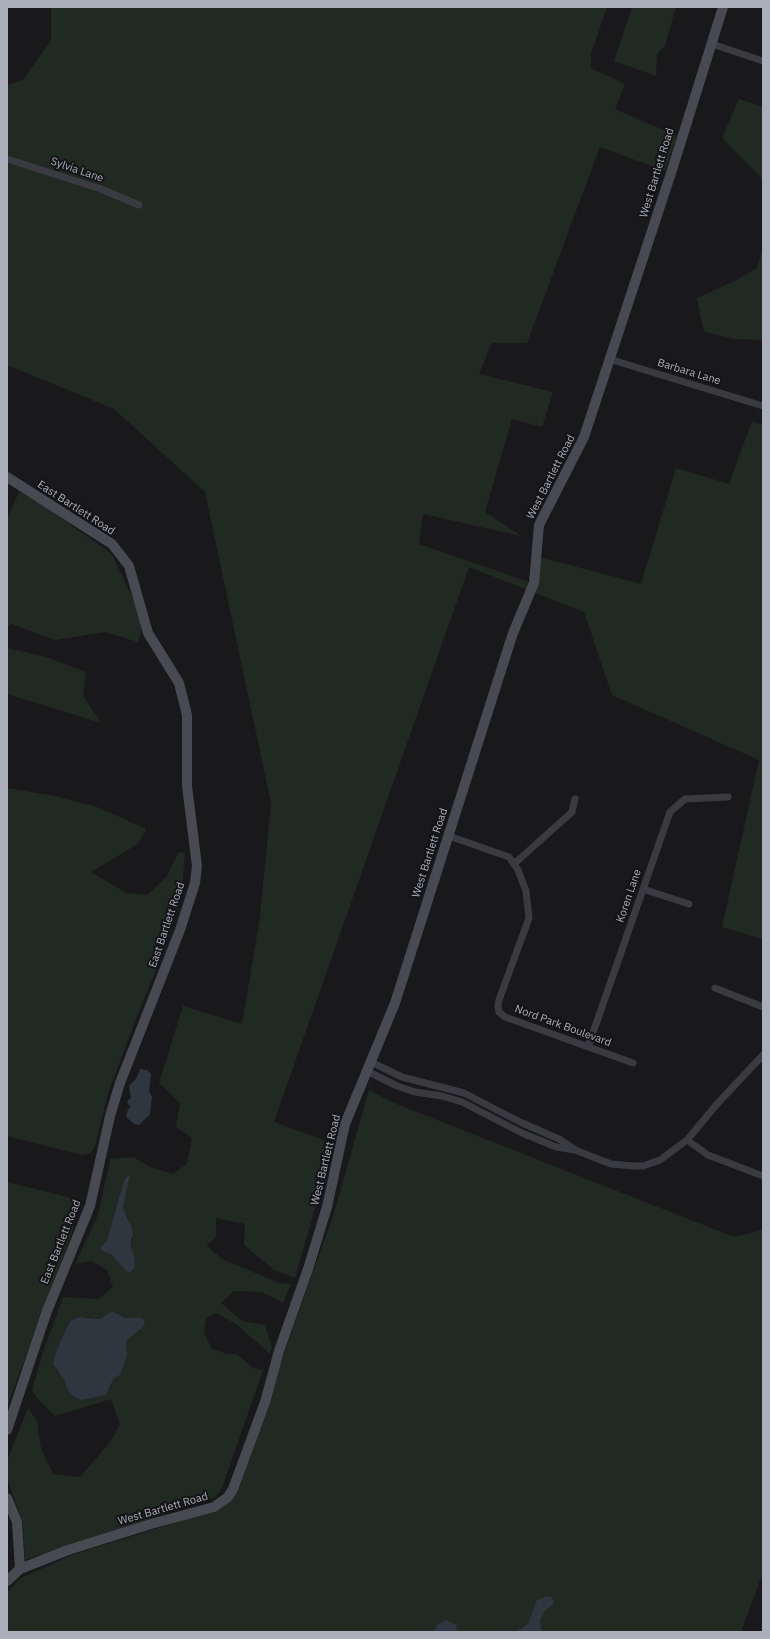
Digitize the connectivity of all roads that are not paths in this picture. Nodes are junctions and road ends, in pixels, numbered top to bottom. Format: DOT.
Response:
graph roads {
  1 [pos="723,7"];
  2 [pos="712,44"];
  3 [pos="763,61"];
  4 [pos="7,159"];
  5 [pos="139,205"];
  6 [pos="609,359"];
  7 [pos="763,406"];
  8 [pos="7,478"];
  9 [pos="728,797"];
  10 [pos="575,799"];
  11 [pos="449,836"];
  12 [pos="514,864"];
  13 [pos="643,889"];
  14 [pos="689,904"];
  15 [pos="715,988"];
  16 [pos="763,1007"];
  17 [pos="588,1047"];
  18 [pos="763,1055"];
  19 [pos="633,1063"];
  20 [pos="369,1067"];
  21 [pos="402,1077"];
  22 [pos="397,1086"];
  23 [pos="550,1135"];
  24 [pos="687,1140"];
  25 [pos="546,1144"];
  26 [pos="575,1150"];
  27 [pos="763,1176"];
  28 [pos="7,1430"];
  29 [pos="7,1498"];
  30 [pos="20,1569"];
  31 [pos="7,1581"];
  1 -- 2 [label="street, West Bartlett Road"];
  2 -- 3 [label="street"];
  2 -- 6 [label="street, West Bartlett Road"];
  4 -- 5 [label="street, Sylvia Lane"];
  6 -- 7 [label="street, Barbara Lane"];
  6 -- 11 [label="street, West Bartlett Road"];
  8 -- 28 [label="street, East Bartlett Road"];
  9 -- 13 [label="street, Koren Lane"];
  10 -- 12 [label="street"];
  11 -- 12 [label="street"];
  11 -- 20 [label="street, West Bartlett Road"];
  12 -- 17 [label="street, Nord Park Boulevard"];
  13 -- 14 [label="street"];
  13 -- 17 [label="street, Koren Lane"];
  15 -- 16 [label="street"];
  17 -- 19 [label="street, Nord Park Boulevard"];
  18 -- 24 [label="street"];
  20 -- 21 [label="street"];
  20 -- 22 [label="street"];
  20 -- 30 [label="street, West Bartlett Road"];
  21 -- 22 [label="street"];
  21 -- 23 [label="street"];
  22 -- 25 [label="street"];
  23 -- 25 [label="street"];
  23 -- 26 [label="street"];
  24 -- 26 [label="street"];
  24 -- 27 [label="street"];
  25 -- 26 [label="street"];
  29 -- 30 [label="street"];
  30 -- 31 [label="street"];
}
